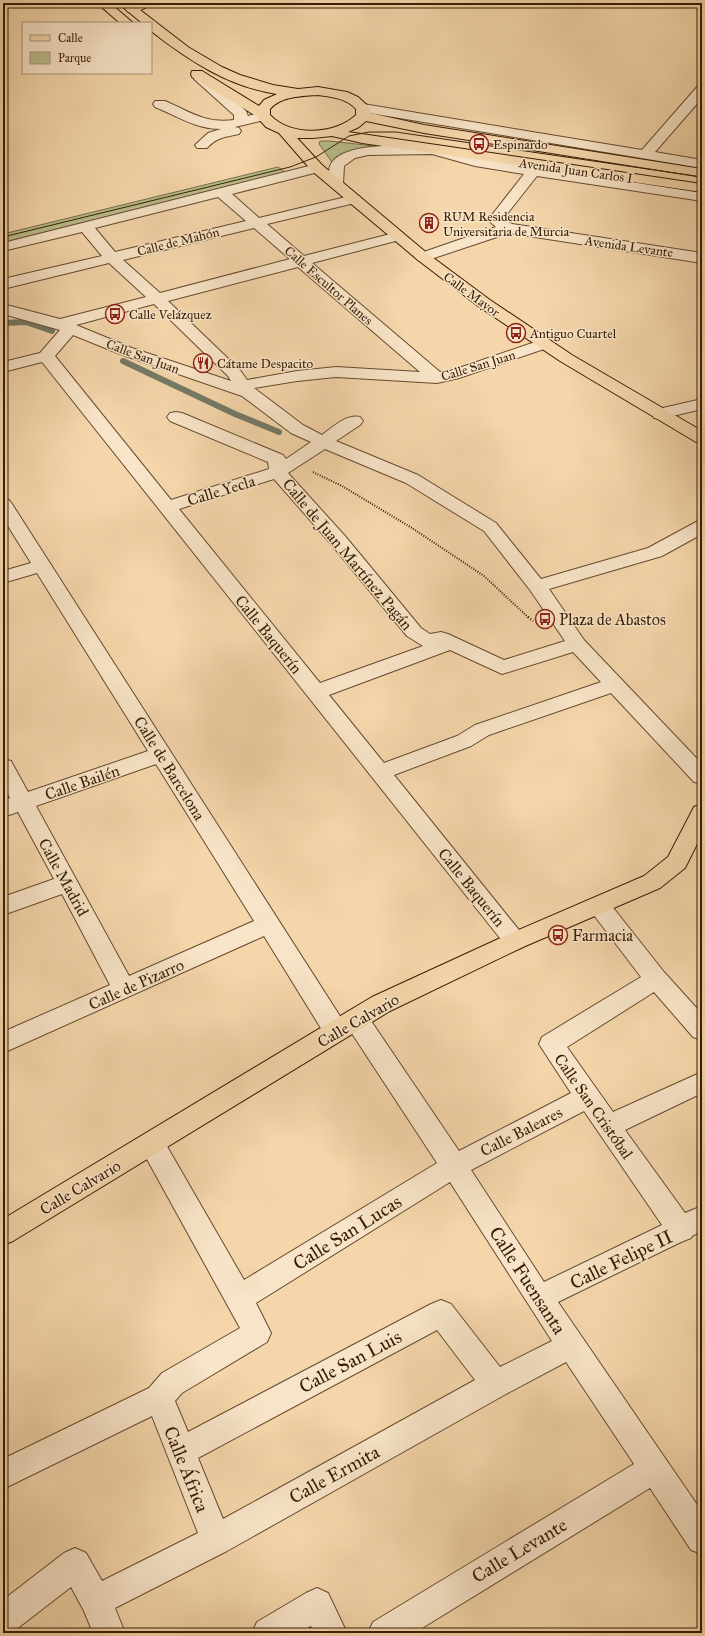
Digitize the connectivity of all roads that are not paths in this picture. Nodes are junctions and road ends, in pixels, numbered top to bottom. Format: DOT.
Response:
graph roads {
  1 [pos="103,3"];
  2 [pos="145,3"];
  3 [pos="128,6"];
  4 [pos="126,22"];
  5 [pos="147,22"];
  6 [pos="152,26"];
  7 [pos="187,69"];
  8 [pos="199,76"];
  9 [pos="702,90"];
  10 [pos="297,93"];
  11 [pos="160,104"];
  12 [pos="363,112"];
  13 [pos="265,118"];
  14 [pos="241,123"];
  15 [pos="283,130"];
  16 [pos="332,132"];
  17 [pos="311,134"];
  18 [pos="202,145"];
  19 [pos="433,150"];
  20 [pos="396,151"];
  21 [pos="645,154"];
  22 [pos="475,162"];
  23 [pos="702,164"];
  24 [pos="317,168"];
  25 [pos="533,172"];
  26 [pos="702,173"];
  27 [pos="336,184"];
  28 [pos="702,188"];
  29 [pos="221,192"];
  30 [pos="702,197"];
  31 [pos="354,199"];
  32 [pos="495,220"];
  33 [pos="256,222"];
  34 [pos="86,227"];
  35 [pos="508,228"];
  36 [pos="398,236"];
  37 [pos="3,247"];
  38 [pos="418,252"];
  39 [pos="111,257"];
  40 [pos="698,259"];
  41 [pos="301,261"];
  42 [pos="3,284"];
  43 [pos="157,299"];
  44 [pos="3,309"];
  45 [pos="65,326"];
  46 [pos="544,344"];
  47 [pos="46,356"];
  48 [pos="3,367"];
  49 [pos="437,378"];
  50 [pos="246,389"];
  51 [pos="702,404"];
  52 [pos="660,414"];
  53 [pos="176,417"];
  54 [pos="354,422"];
  55 [pos="702,438"];
  56 [pos="324,442"];
  57 [pos="278,472"];
  58 [pos="3,504"];
  59 [pos="168,507"];
  60 [pos="702,526"];
  61 [pos="41,566"];
  62 [pos="3,577"];
  63 [pos="537,586"];
  64 [pos="451,643"];
  65 [pos="569,646"];
  66 [pos="615,684"];
  67 [pos="316,692"];
  68 [pos="162,754"];
  69 [pos="3,766"];
  70 [pos="380,772"];
  71 [pos="702,777"];
  72 [pos="13,805"];
  73 [pos="702,812"];
  74 [pos="697,836"];
  75 [pos="68,883"];
  76 [pos="3,906"];
  77 [pos="599,906"];
  78 [pos="268,924"];
  79 [pos="515,941"];
  80 [pos="656,979"];
  81 [pos="124,989"];
  82 [pos="697,1016"];
  83 [pos="346,1025"];
  84 [pos="3,1043"];
  85 [pos="702,1082"];
  86 [pos="588,1097"];
  87 [pos="608,1126"];
  88 [pos="152,1144"];
  89 [pos="454,1166"];
  90 [pos="691,1224"];
  91 [pos="3,1233"];
  92 [pos="239,1298"];
  93 [pos="539,1298"];
  94 [pos="571,1344"];
  95 [pos="496,1384"];
  96 [pos="159,1398"];
  97 [pos="180,1452"];
  98 [pos="654,1468"];
  99 [pos="3,1474"];
  100 [pos="702,1539"];
  101 [pos="216,1540"];
  102 [pos="96,1601"];
  103 [pos="3,1620"];
  104 [pos="109,1633"];
  105 [pos="268,1633"];
  106 [pos="331,1633"];
  107 [pos="384,1633"];
  1 -- 4 [label="main road"];
  2 -- 3 [label="street"];
  3 -- 5 [label="main road"];
  6 -- 10 [label="main road"];
  7 -- 8 [label="main road"];
  8 -- 13 [label="main road"];
  8 -- 14 [label="street"];
  9 -- 21 [label="street"];
  10 -- 12 [label="main road"];
  10 -- 13 [label="main road"];
  11 -- 14 [label="street"];
  12 -- 16 [label="main road"];
  12 -- 21 [label="street"];
  12 -- 26 [label="main road, Avenida Juan Carlos I"];
  13 -- 14 [label="street"];
  13 -- 15 [label="main road"];
  13 -- 18 [label="street"];
  15 -- 17 [label="main road"];
  15 -- 24 [label="main road"];
  16 -- 17 [label="main road"];
  16 -- 19 [label="main road, Avenida Juan Carlos I"];
  17 -- 24 [label="main road"];
  19 -- 20 [label="street"];
  19 -- 22 [label="street"];
  19 -- 28 [label="main road, Avenida Juan Carlos I"];
  20 -- 22 [label="street"];
  20 -- 27 [label="street"];
  21 -- 23 [label="street"];
  22 -- 25 [label="street"];
  24 -- 27 [label="main road, Calle Mayor"];
  24 -- 29 [label="street"];
  25 -- 30 [label="street"];
  25 -- 32 [label="street"];
  27 -- 31 [label="main road, Calle Mayor"];
  29 -- 33 [label="street, Calle Escultor Planes"];
  29 -- 34 [label="street"];
  31 -- 33 [label="street, Calle de Mahón"];
  31 -- 36 [label="main road, Calle Mayor"];
  32 -- 35 [label="street"];
  32 -- 38 [label="street"];
  33 -- 39 [label="street, Calle de Mahón"];
  33 -- 41 [label="street, Calle Escultor Planes"];
  34 -- 37 [label="street"];
  34 -- 39 [label="street"];
  35 -- 38 [label="street"];
  35 -- 40 [label="street, Avenida Levante"];
  36 -- 38 [label="main road, Calle Mayor"];
  36 -- 41 [label="street"];
  38 -- 46 [label="main road, Calle Mayor"];
  39 -- 42 [label="street, Calle de Mahón"];
  39 -- 43 [label="street"];
  41 -- 43 [label="street"];
  41 -- 49 [label="street, Calle Escultor Planes"];
  43 -- 45 [label="street"];
  43 -- 50 [label="street"];
  44 -- 45 [label="street, Calle San Juan"];
  45 -- 47 [label="street"];
  45 -- 50 [label="street, Calle San Juan"];
  46 -- 49 [label="street, Calle San Juan"];
  46 -- 52 [label="main road, Calle Mayor"];
  47 -- 48 [label="street"];
  47 -- 59 [label="street, Calle Baquerín"];
  49 -- 50 [label="street, Calle San Juan"];
  50 -- 56 [label="street, Calle San Juan"];
  51 -- 52 [label="street"];
  52 -- 55 [label="main road, Calle Mayor"];
  53 -- 57 [label="street, Calle de Juan Martínez Pagán"];
  54 -- 56 [label="street, Calle Yecla"];
  56 -- 57 [label="street, Calle Yecla"];
  56 -- 63 [label="street, Calle San Juan"];
  57 -- 59 [label="street, Calle Yecla"];
  57 -- 64 [label="street, Calle de Juan Martínez Pagán"];
  58 -- 61 [label="street, Calle de Barcelona"];
  59 -- 67 [label="street, Calle Baquerín"];
  60 -- 63 [label="street"];
  61 -- 62 [label="street"];
  61 -- 68 [label="street, Calle de Barcelona"];
  63 -- 65 [label="street, Calle San Juan"];
  64 -- 65 [label="street, Calle de Juan Martínez Pagán"];
  64 -- 67 [label="street"];
  65 -- 66 [label="street, Calle San Juan"];
  66 -- 70 [label="street"];
  66 -- 71 [label="street, Calle San Juan"];
  67 -- 70 [label="street, Calle Baquerín"];
  68 -- 72 [label="street, Calle Bailén"];
  68 -- 78 [label="street, Calle de Barcelona"];
  69 -- 72 [label="street, Calle Madrid"];
  70 -- 79 [label="street, Calle Baquerín"];
  72 -- 75 [label="street, Calle Madrid"];
  73 -- 74 [label="main road, Calle Calvario"];
  74 -- 77 [label="main road, Calle Calvario"];
  75 -- 76 [label="street"];
  75 -- 81 [label="street, Calle Madrid"];
  77 -- 79 [label="main road, Calle Calvario"];
  77 -- 80 [label="street"];
  78 -- 81 [label="street, Calle de Pizarro"];
  78 -- 83 [label="street, Calle de Barcelona"];
  79 -- 83 [label="main road, Calle Calvario"];
  80 -- 82 [label="street"];
  80 -- 86 [label="street, Calle San Cristóbal"];
  81 -- 84 [label="street, Calle de Pizarro"];
  83 -- 88 [label="main road, Calle Calvario"];
  83 -- 89 [label="street, Calle Fuensanta"];
  85 -- 87 [label="street"];
  86 -- 87 [label="street, Calle San Cristóbal"];
  86 -- 89 [label="street, Calle Baleares"];
  87 -- 90 [label="street, Calle San Cristóbal"];
  88 -- 91 [label="main road, Calle Calvario"];
  88 -- 92 [label="street"];
  89 -- 92 [label="street, Calle San Lucas"];
  89 -- 93 [label="street, Calle Fuensanta"];
  90 -- 93 [label="street, Calle Felipe II"];
  92 -- 96 [label="street"];
  93 -- 94 [label="street, Calle Fuensanta"];
  94 -- 95 [label="street, Calle Ermita"];
  94 -- 98 [label="street, Calle Fuensanta"];
  95 -- 97 [label="street, Calle San Luis"];
  95 -- 101 [label="street, Calle Ermita"];
  96 -- 97 [label="street, Calle África"];
  96 -- 99 [label="street"];
  97 -- 101 [label="street, Calle África"];
  98 -- 100 [label="street, Calle Fuensanta"];
  98 -- 107 [label="street, Calle Levante"];
  101 -- 102 [label="street, Calle Ermita"];
  102 -- 103 [label="street"];
  102 -- 104 [label="street"];
  105 -- 106 [label="street"];
}
